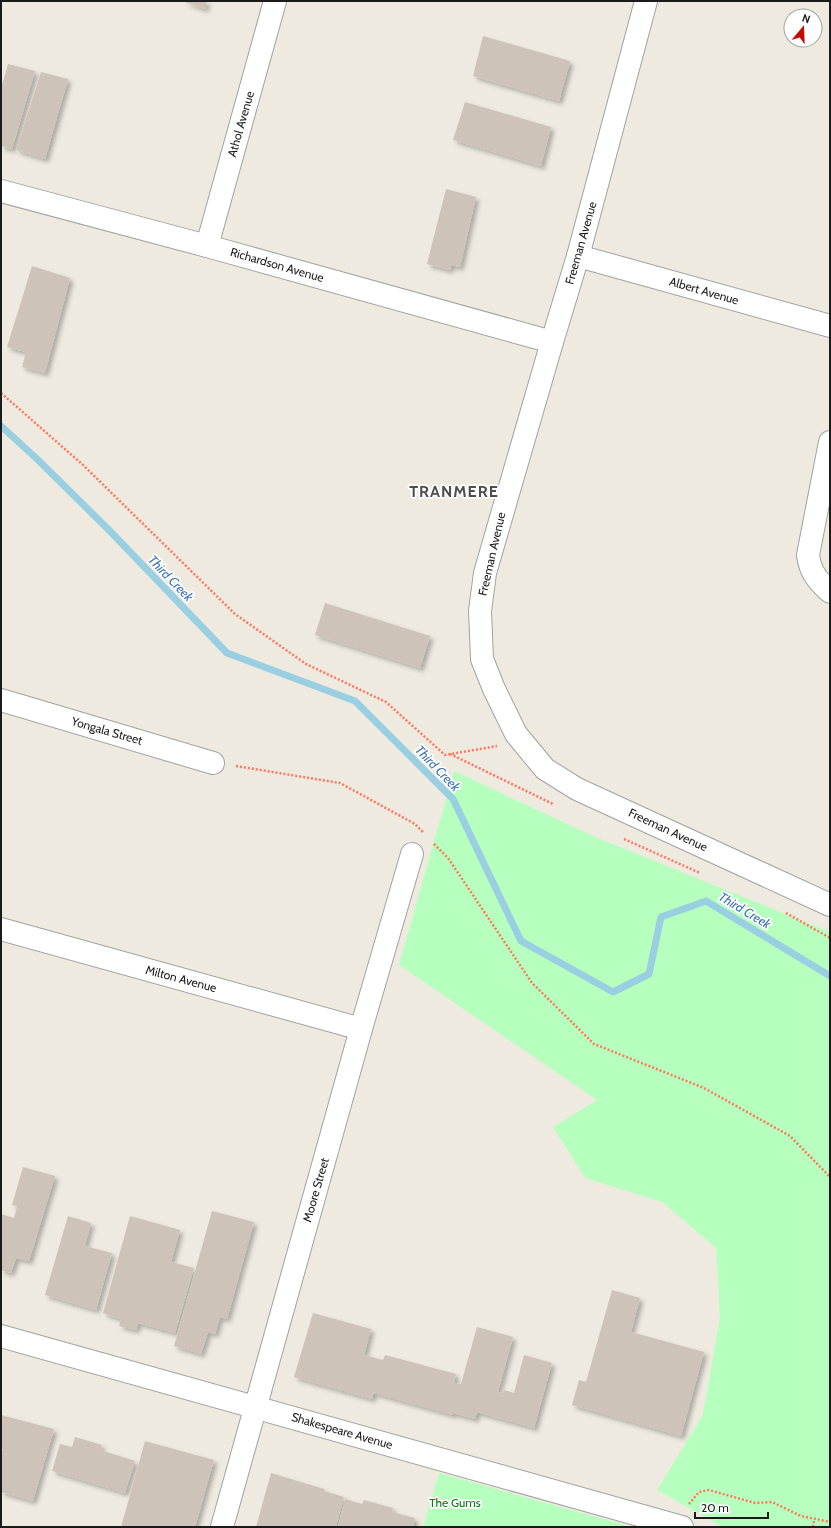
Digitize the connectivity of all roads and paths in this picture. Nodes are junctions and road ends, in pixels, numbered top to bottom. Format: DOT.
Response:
graph roads {
  1 [pos="275,1"];
  2 [pos="646,1"];
  3 [pos="1,191"];
  4 [pos="207,246"];
  5 [pos="578,256"];
  6 [pos="830,326"];
  7 [pos="552,342"];
  8 [pos="1,393"];
  9 [pos="830,442"];
  10 [pos="830,592"];
  11 [pos="1,700"];
  12 [pos="522,742"];
  13 [pos="213,763"];
  14 [pos="426,835"];
  15 [pos="432,841"];
  16 [pos="412,854"];
  17 [pos="830,905"];
  18 [pos="1,930"];
  19 [pos="361,1029"];
  20 [pos="830,1177"];
  21 [pos="1,1336"];
  22 [pos="256,1407"];
  23 [pos="687,1506"];
  24 [pos="814,1520"];
  25 [pos="830,1522"];
  26 [pos="222,1527"];
  27 [pos="682,1527"];
  28 [pos="813,1527"];
  1 -- 4 [label="street, Athol Avenue"];
  2 -- 5 [label="street, Freeman Avenue"];
  3 -- 4 [label="street, Richardson Avenue"];
  4 -- 7 [label="street, Richardson Avenue"];
  5 -- 6 [label="street, Albert Avenue"];
  5 -- 7 [label="street, Freeman Avenue"];
  7 -- 12 [label="street, Freeman Avenue"];
  8 -- 12 [label="path"];
  9 -- 10 [label="street"];
  11 -- 13 [label="street, Yongala Street"];
  12 -- 17 [label="street, Freeman Avenue"];
  13 -- 14 [label="path"];
  15 -- 20 [label="path"];
  16 -- 19 [label="street, Moore Street"];
  18 -- 19 [label="street, Milton Avenue"];
  19 -- 22 [label="street, Moore Street"];
  21 -- 22 [label="street, Shakespeare Avenue"];
  22 -- 26 [label="street, Moore Street"];
  22 -- 27 [label="street, Shakespeare Avenue"];
  23 -- 24 [label="path"];
  24 -- 25 [label="path"];
  24 -- 28 [label="path"];
}
